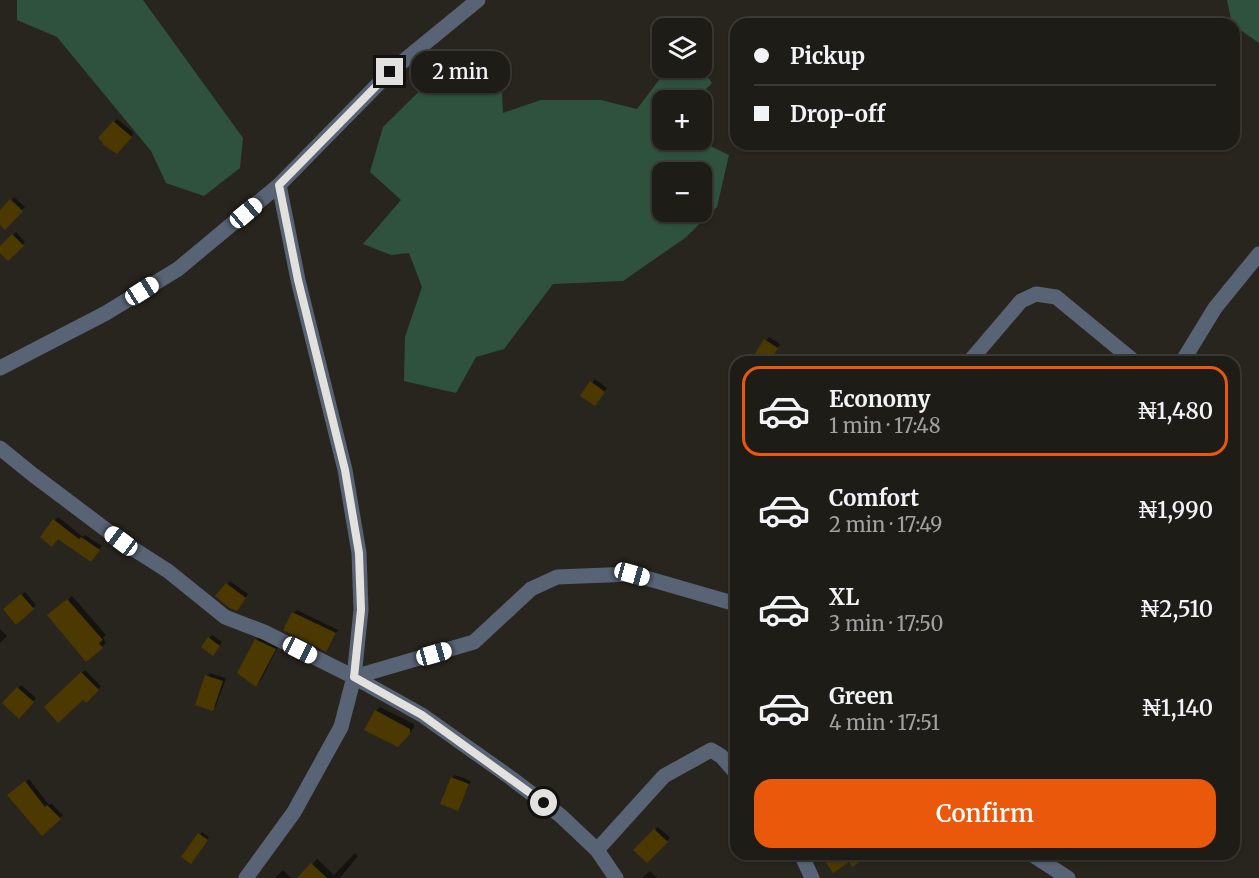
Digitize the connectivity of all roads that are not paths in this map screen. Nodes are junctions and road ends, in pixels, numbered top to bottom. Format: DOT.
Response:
graph roads {
  1 [pos="478,0"];
  2 [pos="279,185"];
  3 [pos="1259,254"];
  4 [pos="974,356"];
  5 [pos="1128,356"];
  6 [pos="1186,356"];
  7 [pos="0,368"];
  8 [pos="0,448"];
  9 [pos="730,602"];
  10 [pos="354,677"];
  11 [pos="730,766"];
  12 [pos="597,850"];
  13 [pos="804,860"];
  14 [pos="1040,860"];
  15 [pos="246,878"];
  16 [pos="616,878"];
  17 [pos="812,878"];
  18 [pos="1068,878"];
  1 -- 2 [label="street"];
  2 -- 7 [label="street"];
  2 -- 10 [label="street"];
  3 -- 6 [label="street"];
  4 -- 5 [label="street"];
  8 -- 10 [label="street"];
  9 -- 10 [label="street"];
  10 -- 12 [label="street"];
  10 -- 15 [label="street"];
  11 -- 12 [label="street"];
  12 -- 16 [label="street"];
  13 -- 17 [label="street"];
  14 -- 18 [label="street"];
}
